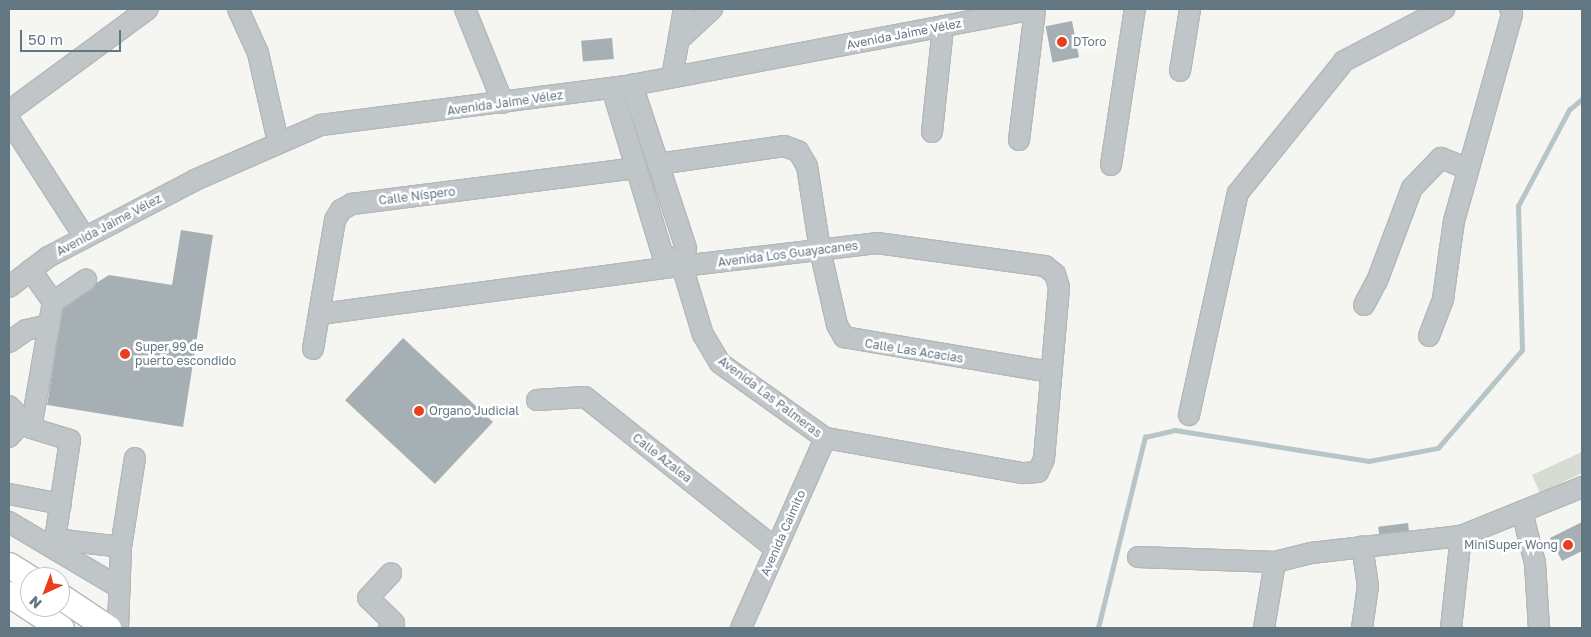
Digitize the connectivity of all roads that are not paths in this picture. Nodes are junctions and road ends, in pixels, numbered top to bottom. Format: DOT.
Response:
graph roads {
  1 [pos="148,9"];
  2 [pos="238,9"];
  3 [pos="465,9"];
  4 [pos="684,9"];
  5 [pos="712,9"];
  6 [pos="1034,9"];
  7 [pos="1135,9"];
  8 [pos="1190,9"];
  9 [pos="1444,9"];
  10 [pos="1514,11"];
  11 [pos="943,27"];
  12 [pos="682,36"];
  13 [pos="1180,71"];
  14 [pos="672,77"];
  15 [pos="622,86"];
  16 [pos="504,103"];
  17 [pos="9,111"];
  18 [pos="9,120"];
  19 [pos="932,132"];
  20 [pos="1019,140"];
  21 [pos="278,142"];
  22 [pos="658,164"];
  23 [pos="1111,164"];
  24 [pos="636,168"];
  25 [pos="1468,169"];
  26 [pos="85,238"];
  27 [pos="820,250"];
  28 [pos="682,266"];
  29 [pos="31,270"];
  30 [pos="86,280"];
  31 [pos="9,286"];
  32 [pos="53,302"];
  33 [pos="1364,305"];
  34 [pos="320,314"];
  35 [pos="49,325"];
  36 [pos="1429,336"];
  37 [pos="9,342"];
  38 [pos="313,349"];
  39 [pos="1050,372"];
  40 [pos="537,400"];
  41 [pos="9,406"];
  42 [pos="1189,415"];
  43 [pos="27,425"];
  44 [pos="9,437"];
  45 [pos="825,438"];
  46 [pos="135,458"];
  47 [pos="1038,472"];
  48 [pos="1582,487"];
  49 [pos="9,494"];
  50 [pos="61,504"];
  51 [pos="1522,512"];
  52 [pos="9,522"];
  53 [pos="1461,536"];
  54 [pos="53,544"];
  55 [pos="1362,546"];
  56 [pos="121,547"];
  57 [pos="776,549"];
  58 [pos="1138,557"];
  59 [pos="1275,562"];
  60 [pos="9,565"];
  61 [pos="20,572"];
  62 [pos="391,573"];
  63 [pos="120,588"];
  64 [pos="9,594"];
  65 [pos="70,603"];
  66 [pos="61,628"];
  67 [pos="108,628"];
  68 [pos="118,628"];
  69 [pos="389,628"];
  70 [pos="741,628"];
  71 [pos="1264,628"];
  72 [pos="1362,628"];
  73 [pos="1451,628"];
  74 [pos="1539,628"];
  1 -- 17 [label="street"];
  2 -- 21 [label="street"];
  3 -- 16 [label="street"];
  4 -- 12 [label="street"];
  5 -- 12 [label="street"];
  6 -- 11 [label="street, Avenida Jaime Vélez"];
  6 -- 20 [label="street"];
  7 -- 23 [label="street"];
  8 -- 13 [label="street"];
  9 -- 42 [label="street"];
  10 -- 25 [label="street"];
  11 -- 14 [label="street, Avenida Jaime Vélez"];
  11 -- 19 [label="street"];
  12 -- 14 [label="street"];
  14 -- 15 [label="street, Avenida Jaime Vélez"];
  15 -- 16 [label="street, Avenida Jaime Vélez"];
  15 -- 22 [label="street, Avenida Las Palmeras"];
  15 -- 24 [label="street"];
  16 -- 21 [label="street, Avenida Jaime Vélez"];
  18 -- 26 [label="street"];
  21 -- 26 [label="street, Avenida Jaime Vélez"];
  22 -- 27 [label="street, Calle Las Acacias"];
  22 -- 28 [label="street, Avenida Las Palmeras"];
  24 -- 28 [label="street"];
  24 -- 34 [label="street, Calle Níspero"];
  25 -- 33 [label="street"];
  25 -- 36 [label="street"];
  26 -- 29 [label="street, Avenida Jaime Vélez"];
  27 -- 28 [label="street, Avenida Los Guayacanes"];
  27 -- 39 [label="street, Calle Las Acacias"];
  27 -- 39 [label="street, Avenida Los Guayacanes"];
  28 -- 34 [label="street, Avenida Los Guayacanes"];
  28 -- 45 [label="street, Avenida Las Palmeras"];
  29 -- 31 [label="street, Avenida Jaime Vélez"];
  29 -- 32 [label="street"];
  30 -- 32 [label="street"];
  32 -- 35 [label="street"];
  34 -- 38 [label="street, Calle Níspero"];
  35 -- 37 [label="street"];
  35 -- 43 [label="street"];
  39 -- 47 [label="street, Avenida Los Guayacanes"];
  40 -- 57 [label="street, Calle Azalea"];
  41 -- 43 [label="street"];
  43 -- 44 [label="street"];
  43 -- 50 [label="street"];
  45 -- 47 [label="street, Avenida Las Palmeras"];
  45 -- 57 [label="street, Avenida Caimito"];
  46 -- 56 [label="street"];
  48 -- 51 [label="street"];
  49 -- 50 [label="street"];
  50 -- 54 [label="street"];
  51 -- 53 [label="street"];
  51 -- 74 [label="street"];
  52 -- 54 [label="street"];
  53 -- 55 [label="street"];
  53 -- 73 [label="street"];
  54 -- 56 [label="street"];
  54 -- 63 [label="street"];
  55 -- 59 [label="street"];
  55 -- 72 [label="street"];
  56 -- 63 [label="street"];
  57 -- 70 [label="street, Avenida Caimito"];
  58 -- 59 [label="street"];
  59 -- 71 [label="street"];
  60 -- 61 [label="main road"];
  62 -- 69 [label="street"];
  63 -- 68 [label="street"];
  64 -- 66 [label="main road"];
  65 -- 67 [label="main road"];
}
